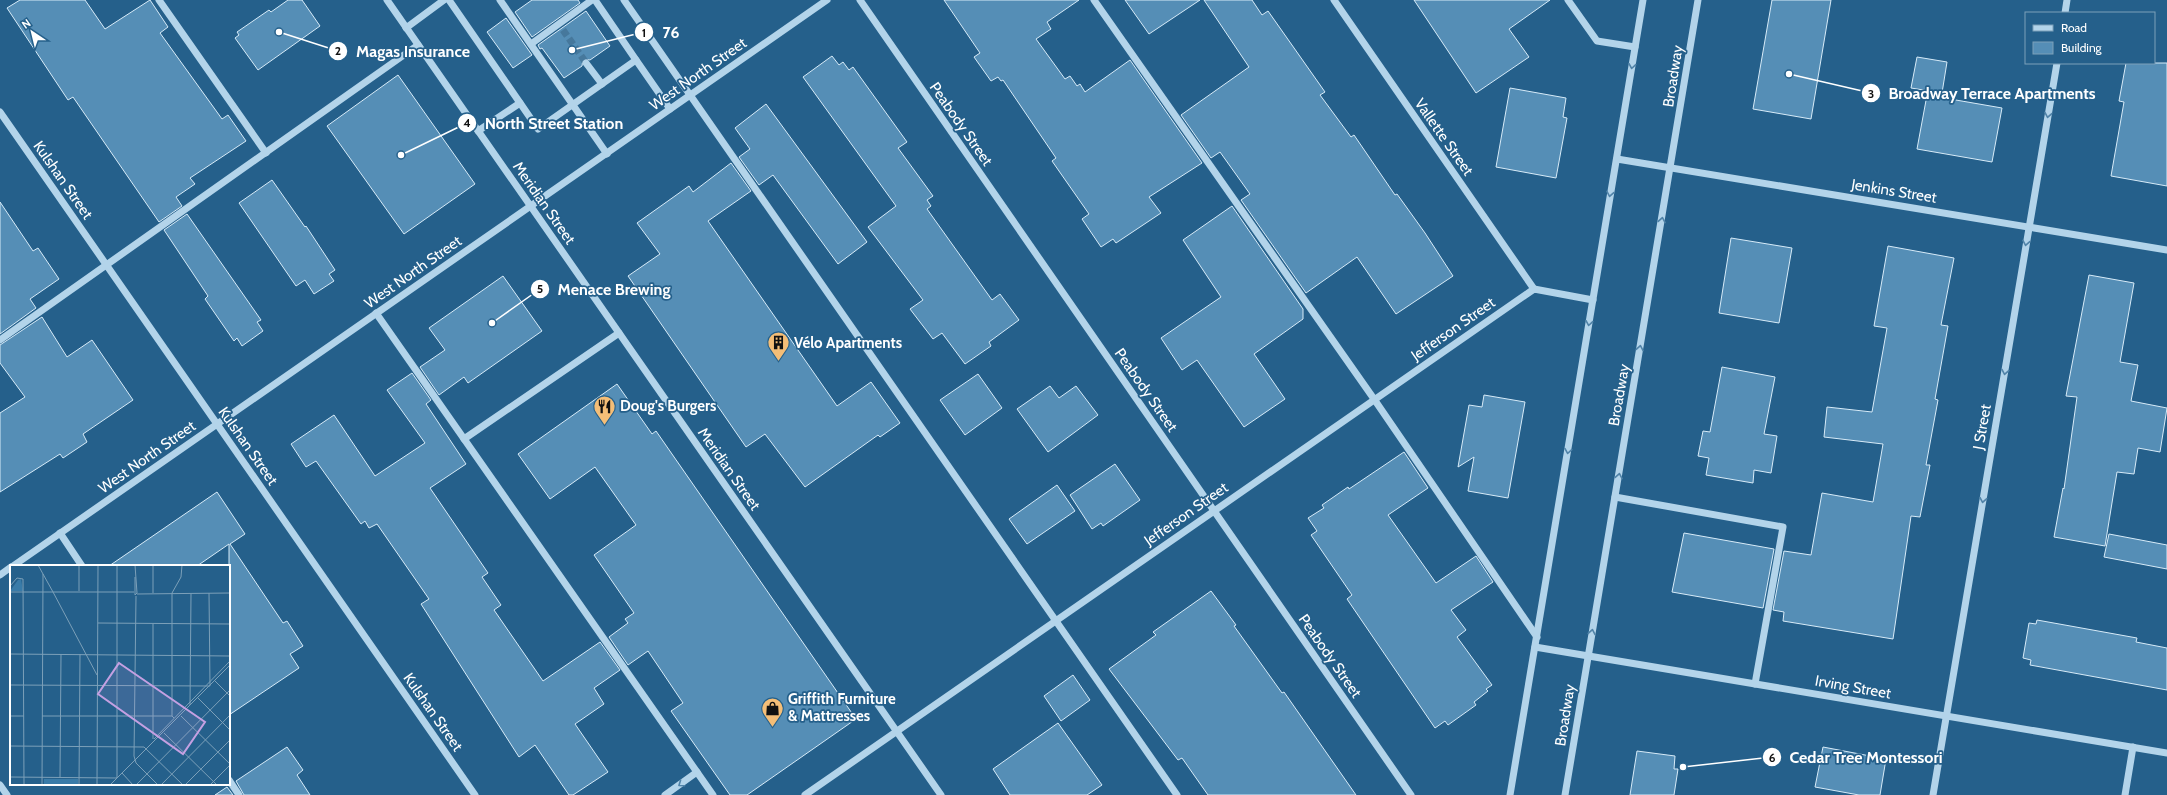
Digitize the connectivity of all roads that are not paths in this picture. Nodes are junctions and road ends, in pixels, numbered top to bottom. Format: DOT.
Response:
graph roads {
  1 [pos="159,0"];
  2 [pos="387,0"];
  3 [pos="444,0"];
  4 [pos="449,0"];
  5 [pos="500,0"];
  6 [pos="594,0"];
  7 [pos="624,0"];
  8 [pos="827,0"];
  9 [pos="860,0"];
  10 [pos="1094,0"];
  11 [pos="1334,0"];
  12 [pos="1568,0"];
  13 [pos="1643,0"];
  14 [pos="1698,0"];
  15 [pos="2067,0"];
  16 [pos="2065,12"];
  17 [pos="406,28"];
  18 [pos="531,44"];
  19 [pos="418,45"];
  20 [pos="1635,47"];
  21 [pos="636,60"];
  22 [pos="586,63"];
  23 [pos="2057,64"];
  24 [pos="602,84"];
  25 [pos="690,95"];
  26 [pos="520,103"];
  27 [pos="573,104"];
  28 [pos="670,109"];
  29 [pos="0,112"];
  30 [pos="478,131"];
  31 [pos="266,153"];
  32 [pos="606,154"];
  33 [pos="1616,158"];
  34 [pos="1670,167"];
  35 [pos="531,206"];
  36 [pos="2029,227"];
  37 [pos="2167,250"];
  38 [pos="106,265"];
  39 [pos="1534,289"];
  40 [pos="1593,300"];
  41 [pos="376,313"];
  42 [pos="619,333"];
  43 [pos="0,340"];
  44 [pos="1374,399"];
  45 [pos="217,424"];
  46 [pos="464,440"];
  47 [pos="1615,497"];
  48 [pos="1214,511"];
  49 [pos="60,534"];
  50 [pos="15,565"];
  51 [pos="81,565"];
  52 [pos="10,568"];
  53 [pos="0,575"];
  54 [pos="1056,621"];
  55 [pos="1536,637"];
  56 [pos="1535,647"];
  57 [pos="1588,656"];
  58 [pos="1755,684"];
  59 [pos="1946,716"];
  60 [pos="897,731"];
  61 [pos="2133,747"];
  62 [pos="2167,753"];
  63 [pos="697,772"];
  64 [pos="230,781"];
  65 [pos="0,785"];
  66 [pos="7,795"];
  67 [pos="240,795"];
  68 [pos="475,795"];
  69 [pos="664,795"];
  70 [pos="713,795"];
  71 [pos="805,795"];
  72 [pos="941,795"];
  73 [pos="1177,795"];
  74 [pos="1411,795"];
  75 [pos="1510,795"];
  76 [pos="1565,795"];
  77 [pos="1933,795"];
  78 [pos="2125,795"];
  1 -- 31 [label="street"];
  2 -- 17 [label="street, Meridian Street"];
  3 -- 17 [label="street"];
  4 -- 26 [label="street"];
  5 -- 18 [label="street"];
  6 -- 18 [label="street"];
  6 -- 21 [label="street"];
  7 -- 25 [label="street"];
  8 -- 25 [label="street, West North Street"];
  9 -- 48 [label="street, Peabody Street"];
  10 -- 44 [label="street"];
  11 -- 39 [label="street, Vallette Street"];
  12 -- 20 [label="street"];
  13 -- 20 [label="street"];
  14 -- 34 [label="street, Broadway"];
  15 -- 16 [label="street"];
  17 -- 19 [label="street, Meridian Street"];
  18 -- 27 [label="street"];
  19 -- 30 [label="street, Meridian Street"];
  19 -- 31 [label="street"];
  20 -- 33 [label="street, one-way"];
  21 -- 24 [label="street"];
  21 -- 28 [label="street"];
  22 -- 24 [label="street"];
  23 -- 36 [label="street, J Street, one-way"];
  24 -- 27 [label="street"];
  25 -- 28 [label="street, West North Street"];
  25 -- 54 [label="street"];
  26 -- 27 [label="street"];
  26 -- 30 [label="street"];
  27 -- 32 [label="street"];
  28 -- 32 [label="street, West North Street"];
  29 -- 38 [label="street, Kulshan Street"];
  30 -- 35 [label="street, Meridian Street"];
  31 -- 38 [label="street"];
  32 -- 35 [label="street, West North Street"];
  33 -- 34 [label="street, Jenkins Street"];
  33 -- 40 [label="street, one-way"];
  34 -- 36 [label="street, Jenkins Street"];
  47 -- 34 [label="street, Broadway, one-way"];
  35 -- 41 [label="street, West North Street"];
  35 -- 42 [label="street, Meridian Street"];
  36 -- 37 [label="street, Jenkins Street"];
  36 -- 59 [label="street, J Street, one-way"];
  38 -- 43 [label="street"];
  38 -- 45 [label="street, Kulshan Street"];
  39 -- 40 [label="street"];
  39 -- 44 [label="street, Jefferson Street"];
  40 -- 55 [label="street, one-way"];
  41 -- 45 [label="street, West North Street"];
  41 -- 46 [label="street"];
  42 -- 46 [label="street"];
  42 -- 60 [label="street, Meridian Street"];
  44 -- 48 [label="street, Jefferson Street"];
  44 -- 55 [label="street"];
  45 -- 49 [label="street, West North Street"];
  45 -- 68 [label="street, Kulshan Street"];
  46 -- 63 [label="street"];
  57 -- 47 [label="street, Broadway, one-way"];
  47 -- 58 [label="street"];
  48 -- 54 [label="street, Jefferson Street"];
  48 -- 74 [label="street, Peabody Street"];
  49 -- 50 [label="street, West North Street"];
  49 -- 51 [label="street"];
  52 -- 53 [label="street, West North Street"];
  54 -- 60 [label="street, Jefferson Street"];
  54 -- 73 [label="street"];
  55 -- 56 [label="street"];
  56 -- 57 [label="street, Irving Street"];
  56 -- 75 [label="street"];
  57 -- 58 [label="street, Irving Street"];
  57 -- 76 [label="street, Broadway"];
  58 -- 59 [label="street, Irving Street"];
  59 -- 61 [label="street, Irving Street"];
  59 -- 77 [label="street, J Street"];
  60 -- 71 [label="street, Jefferson Street"];
  60 -- 72 [label="street, Meridian Street"];
  61 -- 62 [label="street, Irving Street"];
  61 -- 78 [label="street"];
  63 -- 69 [label="street, one-way"];
  63 -- 70 [label="street"];
  64 -- 67 [label="street"];
  65 -- 66 [label="street"];
}
